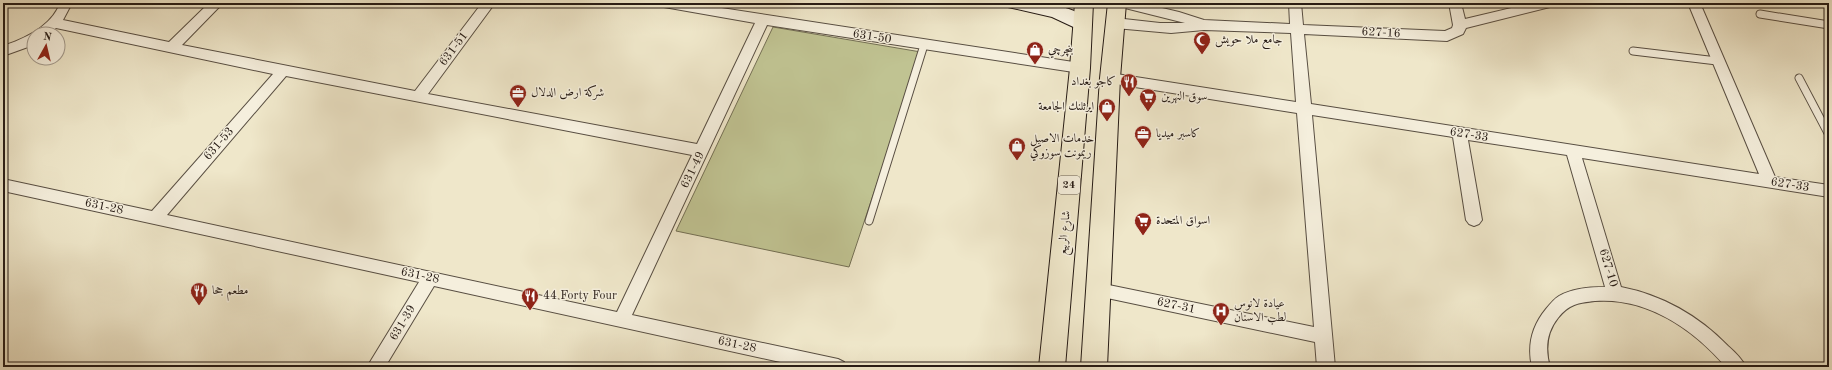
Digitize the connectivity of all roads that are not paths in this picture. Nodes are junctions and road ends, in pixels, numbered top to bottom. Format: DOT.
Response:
graph roads {
  1 [pos="66,3"];
  2 [pos="217,3"];
  3 [pos="489,3"];
  4 [pos="664,3"];
  5 [pos="1014,3"];
  6 [pos="1084,3"];
  7 [pos="1295,3"];
  8 [pos="1455,3"];
  9 [pos="1550,3"];
  10 [pos="1694,3"];
  11 [pos="1118,10"];
  12 [pos="1760,14"];
  13 [pos="764,20"];
  14 [pos="54,23"];
  15 [pos="1082,24"];
  16 [pos="1204,25"];
  17 [pos="1460,25"];
  18 [pos="1829,25"];
  19 [pos="50,26"];
  20 [pos="1297,30"];
  21 [pos="26,42"];
  22 [pos="924,45"];
  23 [pos="171,48"];
  24 [pos="3,51"];
  25 [pos="1633,51"];
  26 [pos="1717,62"];
  27 [pos="1080,68"];
  28 [pos="283,70"];
  29 [pos="1110,78"];
  30 [pos="1800,78"];
  31 [pos="419,96"];
  32 [pos="1304,109"];
  33 [pos="1460,133"];
  34 [pos="1829,135"];
  35 [pos="702,151"];
  36 [pos="1573,151"];
  37 [pos="1769,182"];
  38 [pos="3,185"];
  39 [pos="1829,191"];
  40 [pos="155,218"];
  41 [pos="1474,220"];
  42 [pos="869,221"];
  43 [pos="430,278"];
  44 [pos="1099,290"];
  45 [pos="1615,293"];
  46 [pos="621,320"];
  47 [pos="1324,336"];
  48 [pos="376,367"];
  49 [pos="838,367"];
  50 [pos="1052,367"];
  51 [pos="1094,367"];
  52 [pos="1326,367"];
  53 [pos="1541,367"];
  54 [pos="1737,367"];
  1 -- 14 [label="street"];
  2 -- 23 [label="street"];
  3 -- 31 [label="street, 631-51"];
  4 -- 13 [label="street, 631-50"];
  5 -- 15 [label="street"];
  6 -- 15 [label="main road, شارع الربيع / 24"];
  7 -- 20 [label="street"];
  8 -- 17 [label="street"];
  9 -- 17 [label="street, 627-16"];
  10 -- 26 [label="street"];
  11 -- 16 [label="street, 627-16"];
  11 -- 16 [label="street, 627-16"];
  11 -- 29 [label="main road"];
  12 -- 18 [label="lane"];
  13 -- 22 [label="street, 631-50"];
  13 -- 35 [label="street, 631-49"];
  14 -- 19 [label="street"];
  14 -- 23 [label="street"];
  15 -- 27 [label="main road, شارع الربيع / 24"];
  16 -- 20 [label="street, 627-16"];
  17 -- 20 [label="street, 627-16"];
  20 -- 32 [label="street"];
  21 -- 24 [label="street"];
  22 -- 27 [label="street, 631-50"];
  22 -- 42 [label="lane"];
  23 -- 28 [label="street"];
  25 -- 26 [label="lane"];
  26 -- 37 [label="street"];
  27 -- 50 [label="main road, شارع الربيع / 24"];
  28 -- 31 [label="street"];
  28 -- 40 [label="street, 631-53"];
  29 -- 32 [label="street, 627-33"];
  29 -- 44 [label="main road"];
  30 -- 34 [label="lane"];
  31 -- 35 [label="street"];
  32 -- 33 [label="street, 627-33"];
  32 -- 47 [label="street"];
  33 -- 36 [label="street, 627-33"];
  33 -- 41 [label="street"];
  35 -- 46 [label="street, 631-49"];
  36 -- 37 [label="street, 627-33"];
  36 -- 45 [label="street, 627-10"];
  37 -- 39 [label="street, 627-33"];
  38 -- 40 [label="street, 631-28"];
  40 -- 43 [label="street, 631-28"];
  43 -- 46 [label="street, 631-28"];
  43 -- 48 [label="street, 631-39"];
  44 -- 47 [label="street, 627-31"];
  44 -- 51 [label="main road"];
  45 -- 53 [label="street"];
  45 -- 54 [label="street, 627-10"];
  46 -- 49 [label="street, 631-28"];
  47 -- 52 [label="street"];
}
